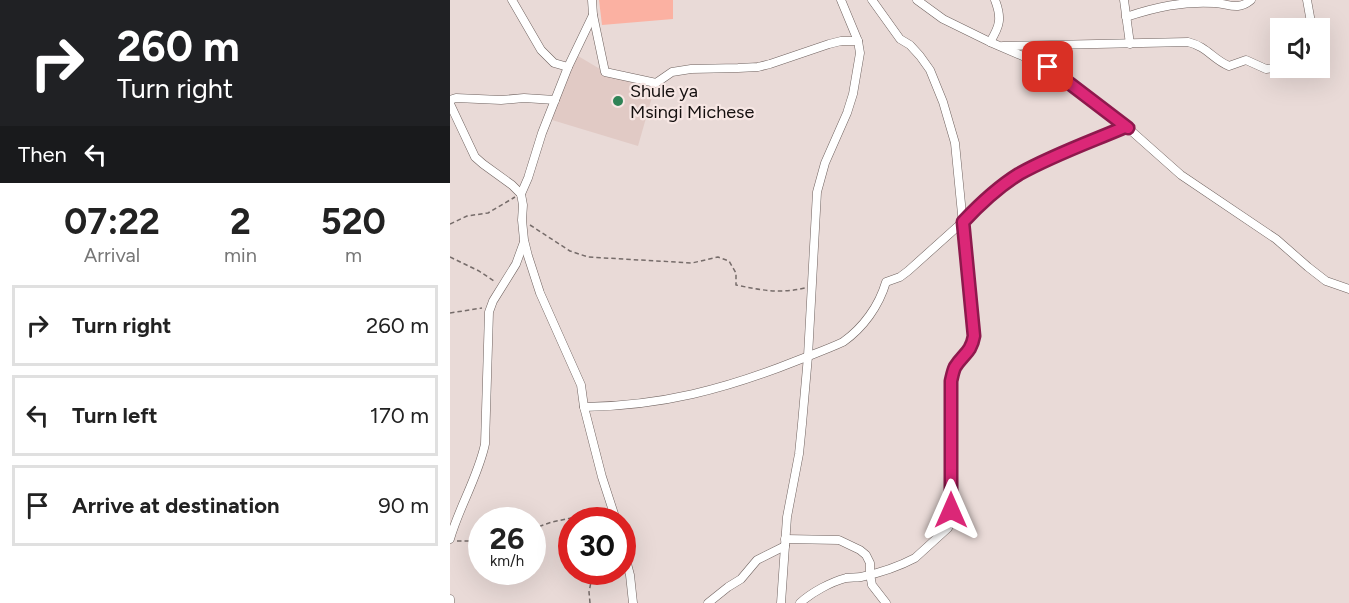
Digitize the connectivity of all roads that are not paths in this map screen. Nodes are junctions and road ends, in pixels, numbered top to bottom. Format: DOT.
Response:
graph roads {
  1 [pos="512,0"];
  2 [pos="592,0"];
  3 [pos="840,0"];
  4 [pos="872,0"];
  5 [pos="917,0"];
  6 [pos="995,0"];
  7 [pos="1124,0"];
  8 [pos="1251,0"];
  9 [pos="1307,0"];
  10 [pos="593,15"];
  11 [pos="1126,16"];
  12 [pos="1310,18"];
  13 [pos="858,41"];
  14 [pos="994,44"];
  15 [pos="1130,44"];
  16 [pos="568,67"];
  17 [pos="1270,68"];
  18 [pos="555,100"];
  19 [pos="450,102"];
  20 [pos="1128,128"];
  21 [pos="521,194"];
  22 [pos="963,222"];
  23 [pos="524,240"];
  24 [pos="1349,289"];
  25 [pos="808,356"];
  26 [pos="584,406"];
  27 [pos="612,507"];
  28 [pos="450,540"];
  29 [pos="785,542"];
  30 [pos="870,574"];
  31 [pos="631,585"];
  32 [pos="633,603"];
  33 [pos="708,603"];
  34 [pos="781,603"];
  35 [pos="800,603"];
  36 [pos="886,603"];
  1 -- 16 [label="street"];
  2 -- 10 [label="street"];
  3 -- 13 [label="street"];
  4 -- 22 [label="street"];
  5 -- 14 [label="street"];
  6 -- 14 [label="street"];
  7 -- 11 [label="street"];
  8 -- 11 [label="street"];
  9 -- 12 [label="street"];
  10 -- 13 [label="street"];
  10 -- 16 [label="street"];
  11 -- 15 [label="street"];
  13 -- 25 [label="street"];
  14 -- 15 [label="street"];
  14 -- 20 [label="street"];
  15 -- 17 [label="street"];
  16 -- 18 [label="street"];
  18 -- 19 [label="street"];
  18 -- 21 [label="street"];
  19 -- 21 [label="street"];
  20 -- 22 [label="street"];
  20 -- 24 [label="street"];
  21 -- 23 [label="street"];
  22 -- 25 [label="street"];
  22 -- 30 [label="street"];
  23 -- 26 [label="street"];
  23 -- 28 [label="street"];
  25 -- 26 [label="street"];
  25 -- 29 [label="street"];
  26 -- 27 [label="street"];
  29 -- 30 [label="street"];
  29 -- 33 [label="street"];
  29 -- 34 [label="street"];
  30 -- 35 [label="street"];
  30 -- 36 [label="street"];
  31 -- 32 [label="street"];
}
